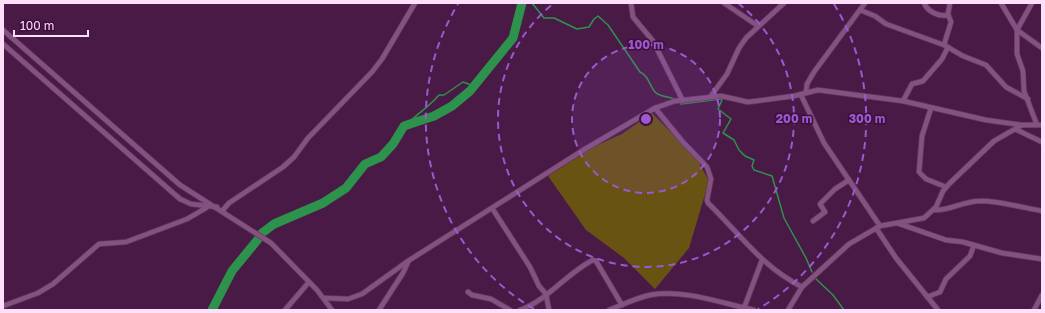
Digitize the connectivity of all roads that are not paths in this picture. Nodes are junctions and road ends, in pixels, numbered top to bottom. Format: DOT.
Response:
graph roads {
  1 [pos="415,3"];
  2 [pos="631,3"];
  3 [pos="724,3"];
  4 [pos="784,3"];
  5 [pos="865,3"];
  6 [pos="924,3"];
  7 [pos="950,3"];
  8 [pos="1001,3"];
  9 [pos="1032,3"];
  10 [pos="860,10"];
  11 [pos="948,15"];
  12 [pos="758,26"];
  13 [pos="3,30"];
  14 [pos="1017,30"];
  15 [pos="3,44"];
  16 [pos="946,46"];
  17 [pos="1042,48"];
  18 [pos="804,93"];
  19 [pos="711,96"];
  20 [pos="1028,98"];
  21 [pos="684,100"];
  22 [pos="903,101"];
  23 [pos="655,108"];
  24 [pos="931,108"];
  25 [pos="1022,125"];
  26 [pos="1039,125"];
  27 [pos="1015,129"];
  28 [pos="1042,142"];
  29 [pos="849,180"];
  30 [pos="946,187"];
  31 [pos="207,207"];
  32 [pos="217,207"];
  33 [pos="492,208"];
  34 [pos="934,210"];
  35 [pos="222,211"];
  36 [pos="1042,211"];
  37 [pos="813,221"];
  38 [pos="896,222"];
  39 [pos="878,227"];
  40 [pos="974,245"];
  41 [pos="1042,259"];
  42 [pos="762,260"];
  43 [pos="408,261"];
  44 [pos="309,282"];
  45 [pos="802,287"];
  46 [pos="468,292"];
  47 [pos="546,294"];
  48 [pos="1042,295"];
  49 [pos="927,297"];
  50 [pos="324,298"];
  51 [pos="622,305"];
  52 [pos="3,306"];
  53 [pos="744,308"];
  54 [pos="285,310"];
  55 [pos="332,310"];
  56 [pos="379,310"];
  57 [pos="510,310"];
  58 [pos="520,310"];
  59 [pos="549,310"];
  60 [pos="609,310"];
  61 [pos="754,310"];
  62 [pos="788,310"];
  63 [pos="938,310"];
  64 [pos="1034,310"];
  1 -- 35 [label="street"];
  2 -- 21 [label="street"];
  3 -- 12 [label="street"];
  4 -- 12 [label="street"];
  5 -- 10 [label="street"];
  6 -- 11 [label="street"];
  7 -- 11 [label="street"];
  8 -- 14 [label="street"];
  9 -- 14 [label="street"];
  10 -- 16 [label="street"];
  10 -- 18 [label="street"];
  11 -- 16 [label="street"];
  12 -- 19 [label="street"];
  13 -- 32 [label="street"];
  14 -- 17 [label="street"];
  14 -- 20 [label="street"];
  15 -- 31 [label="street"];
  16 -- 20 [label="street"];
  16 -- 22 [label="street"];
  18 -- 19 [label="street"];
  18 -- 22 [label="street"];
  18 -- 29 [label="street"];
  19 -- 21 [label="street"];
  20 -- 26 [label="street"];
  21 -- 23 [label="street"];
  22 -- 24 [label="street"];
  23 -- 33 [label="street"];
  23 -- 42 [label="street"];
  24 -- 25 [label="street"];
  24 -- 30 [label="street"];
  25 -- 26 [label="street"];
  25 -- 27 [label="street"];
  27 -- 28 [label="street"];
  27 -- 30 [label="street"];
  29 -- 37 [label="street"];
  29 -- 39 [label="street"];
  30 -- 34 [label="street"];
  31 -- 32 [label="street"];
  31 -- 52 [label="street"];
  32 -- 35 [label="street"];
  33 -- 43 [label="street"];
  33 -- 47 [label="street"];
  34 -- 36 [label="street"];
  34 -- 38 [label="street"];
  35 -- 44 [label="street"];
  38 -- 39 [label="street"];
  38 -- 40 [label="street"];
  39 -- 45 [label="street"];
  39 -- 49 [label="street"];
  40 -- 41 [label="street"];
  40 -- 49 [label="street"];
  42 -- 45 [label="street"];
  42 -- 53 [label="street"];
  43 -- 50 [label="street"];
  43 -- 56 [label="street"];
  44 -- 50 [label="street"];
  44 -- 54 [label="street"];
  45 -- 62 [label="street"];
  46 -- 57 [label="street"];
  47 -- 51 [label="street"];
  47 -- 58 [label="street"];
  47 -- 59 [label="street"];
  48 -- 64 [label="street"];
  49 -- 63 [label="street"];
  50 -- 55 [label="street"];
  51 -- 53 [label="street"];
  51 -- 60 [label="street"];
  53 -- 61 [label="street"];
}
